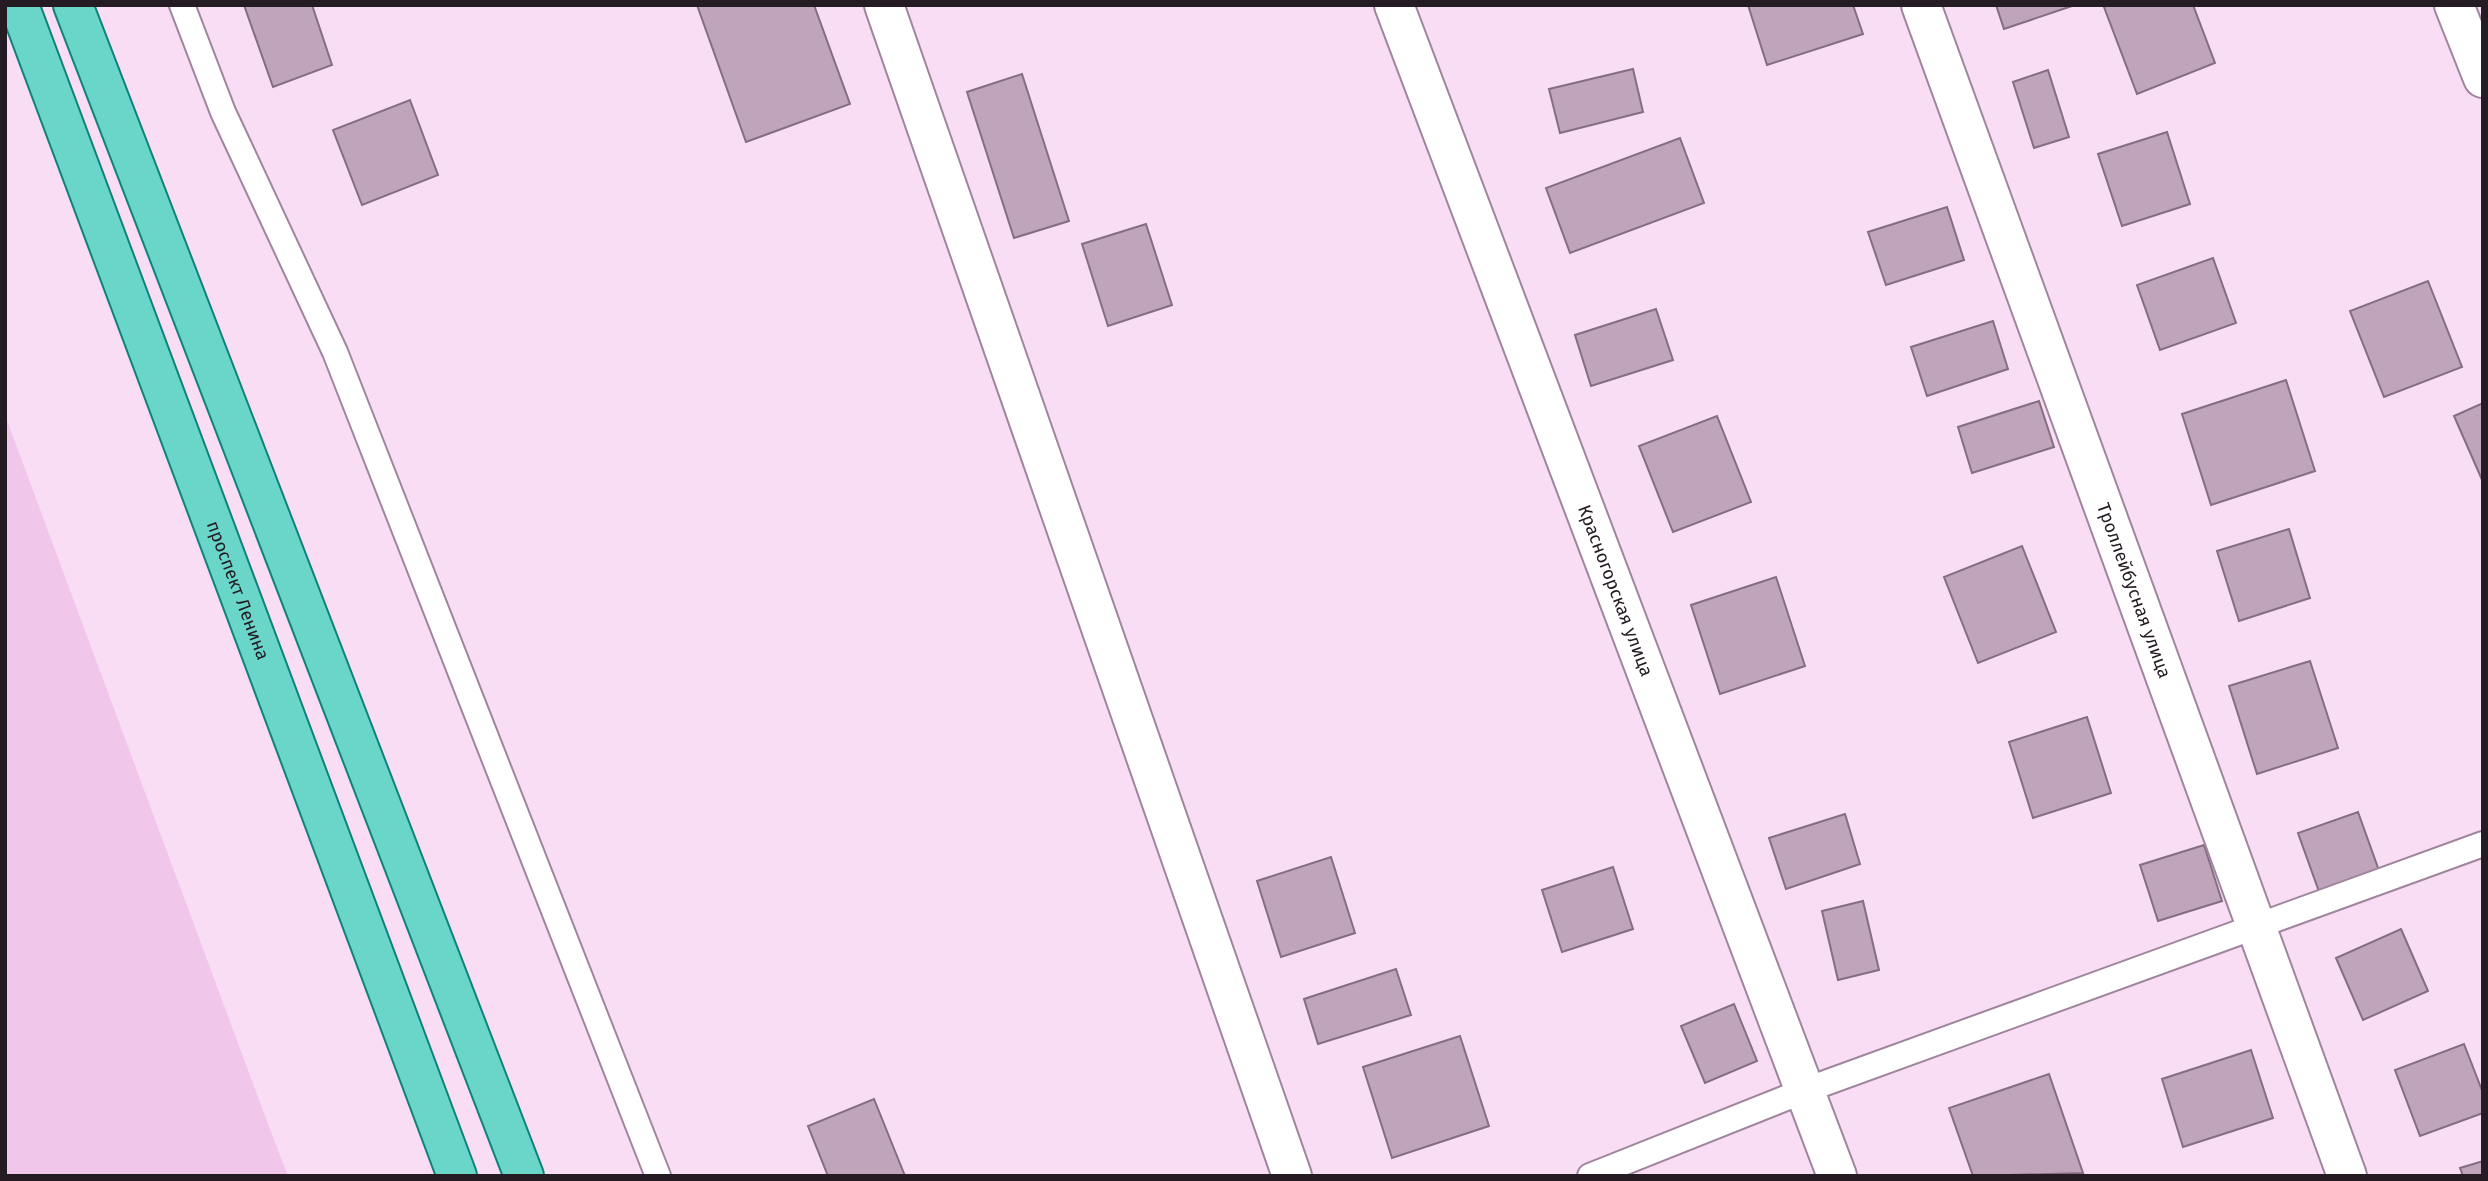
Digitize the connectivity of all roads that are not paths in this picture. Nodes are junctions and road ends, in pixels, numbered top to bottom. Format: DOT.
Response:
graph roads {
  1 [pos="19,5"];
  2 [pos="73,5"];
  3 [pos="182,5"];
  4 [pos="884,5"];
  5 [pos="1394,5"];
  6 [pos="1921,5"];
  7 [pos="2455,5"];
  8 [pos="2483,78"];
  9 [pos="2483,844"];
  10 [pos="2258,926"];
  11 [pos="1806,1090"];
  12 [pos="457,1176"];
  13 [pos="524,1176"];
  14 [pos="657,1176"];
  15 [pos="1292,1176"];
  16 [pos="1590,1176"];
  17 [pos="1838,1176"];
  18 [pos="2347,1176"];
  1 -- 12 [label="main road, проспект Ленина"];
  2 -- 13 [label="main road"];
  3 -- 14 [label="lane"];
  4 -- 15 [label="street"];
  5 -- 11 [label="street, Красногорская улица"];
  6 -- 10 [label="street, Троллейбусная улица"];
  7 -- 8 [label="street"];
  9 -- 10 [label="lane"];
  10 -- 11 [label="lane"];
  10 -- 18 [label="street, Троллейбусная улица"];
  11 -- 16 [label="lane"];
  11 -- 17 [label="street, Красногорская улица"];
}
